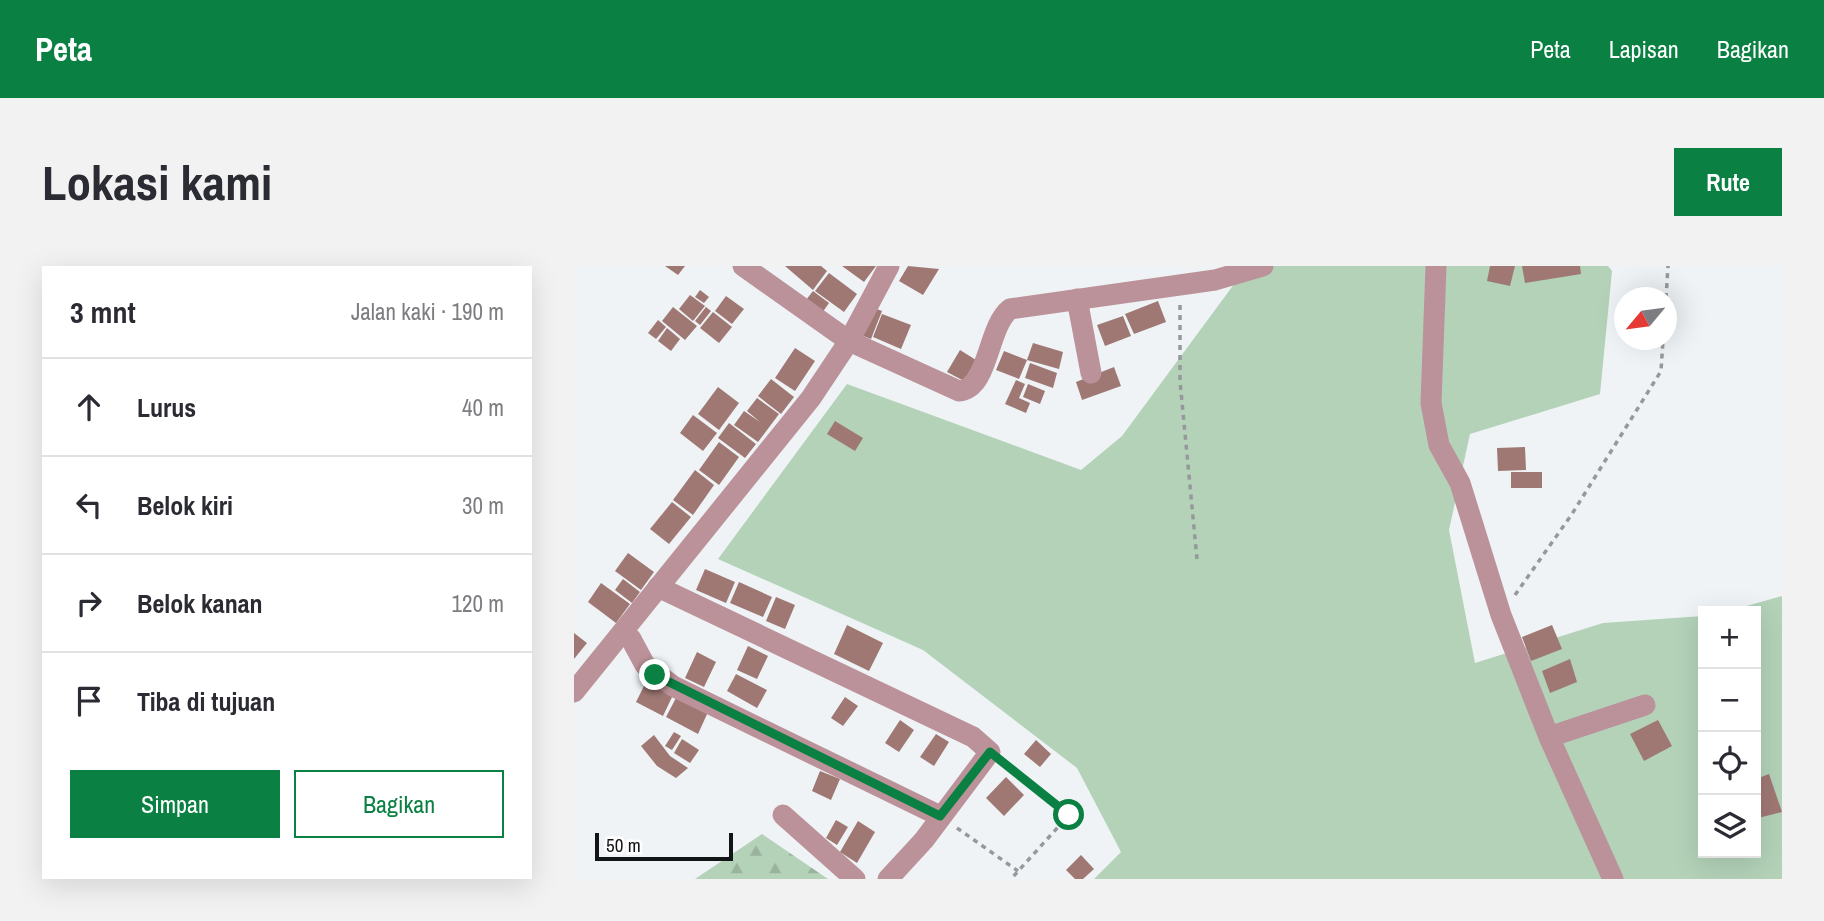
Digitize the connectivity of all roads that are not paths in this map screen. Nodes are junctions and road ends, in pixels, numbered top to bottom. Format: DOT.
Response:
graph roads {
  1 [pos="743,266"];
  2 [pos="889,266"];
  3 [pos="1263,266"];
  4 [pos="1436,266"];
  5 [pos="1077,299"];
  6 [pos="849,341"];
  7 [pos="1091,373"];
  8 [pos="658,587"];
  9 [pos="623,633"];
  10 [pos="574,692"];
  11 [pos="1645,705"];
  12 [pos="1549,737"];
  13 [pos="783,815"];
  14 [pos="940,816"];
  15 [pos="855,879"];
  16 [pos="888,879"];
  17 [pos="1613,879"];
  1 -- 6 [label="street"];
  2 -- 6 [label="street"];
  3 -- 5 [label="street"];
  4 -- 12 [label="street"];
  5 -- 6 [label="street"];
  5 -- 7 [label="street"];
  6 -- 8 [label="street"];
  8 -- 9 [label="street"];
  8 -- 14 [label="street"];
  9 -- 10 [label="street"];
  9 -- 14 [label="street"];
  11 -- 12 [label="street"];
  12 -- 17 [label="street"];
  13 -- 15 [label="street"];
  14 -- 16 [label="street"];
}
